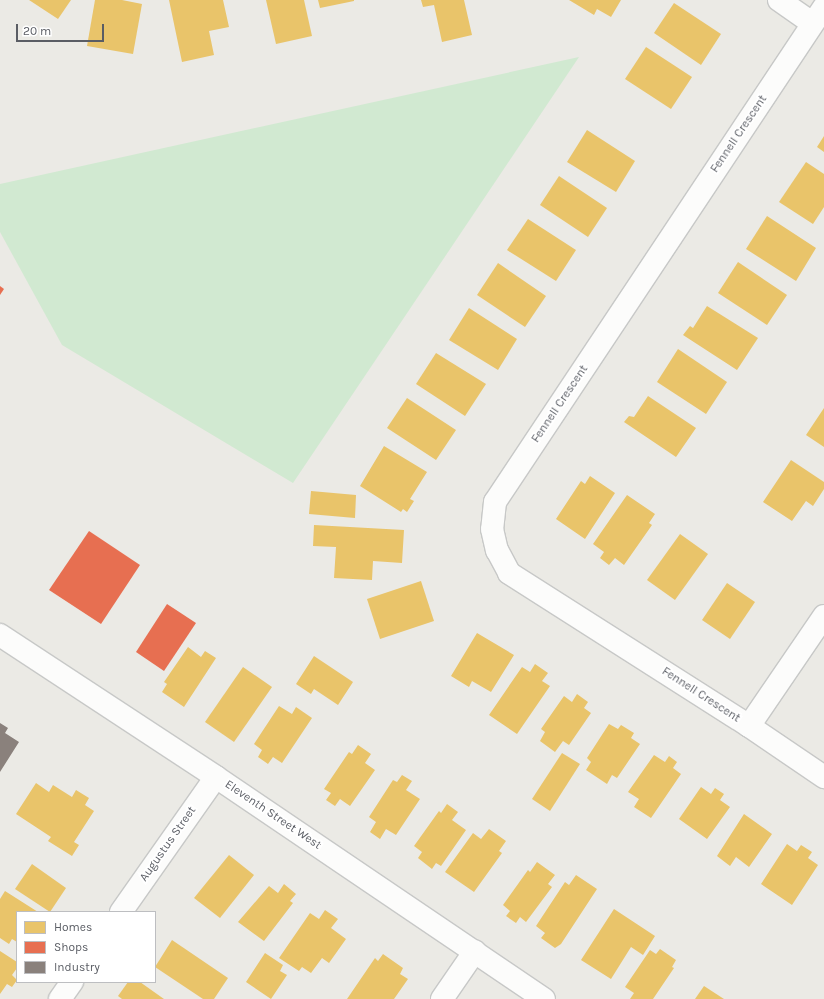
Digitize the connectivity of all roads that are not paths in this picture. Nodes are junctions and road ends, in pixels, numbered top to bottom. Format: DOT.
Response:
graph roads {
  1 [pos="779,0"];
  2 [pos="818,15"];
  3 [pos="824,616"];
  4 [pos="0,635"];
  5 [pos="749,726"];
  6 [pos="216,777"];
  7 [pos="824,778"];
  8 [pos="122,911"];
  9 [pos="475,951"];
  10 [pos="71,983"];
  11 [pos="60,999"];
  12 [pos="442,999"];
  13 [pos="544,999"];
  1 -- 2 [label="street"];
  2 -- 5 [label="street, Fennell Crescent"];
  3 -- 5 [label="street, Fennell Crescent"];
  4 -- 6 [label="street, Eleventh Street West"];
  5 -- 7 [label="street, Fennell Crescent"];
  6 -- 8 [label="street, Augustus Street"];
  6 -- 9 [label="street, Eleventh Street West"];
  9 -- 12 [label="street"];
  9 -- 13 [label="street, Eleventh Street West"];
  10 -- 11 [label="street"];
}
